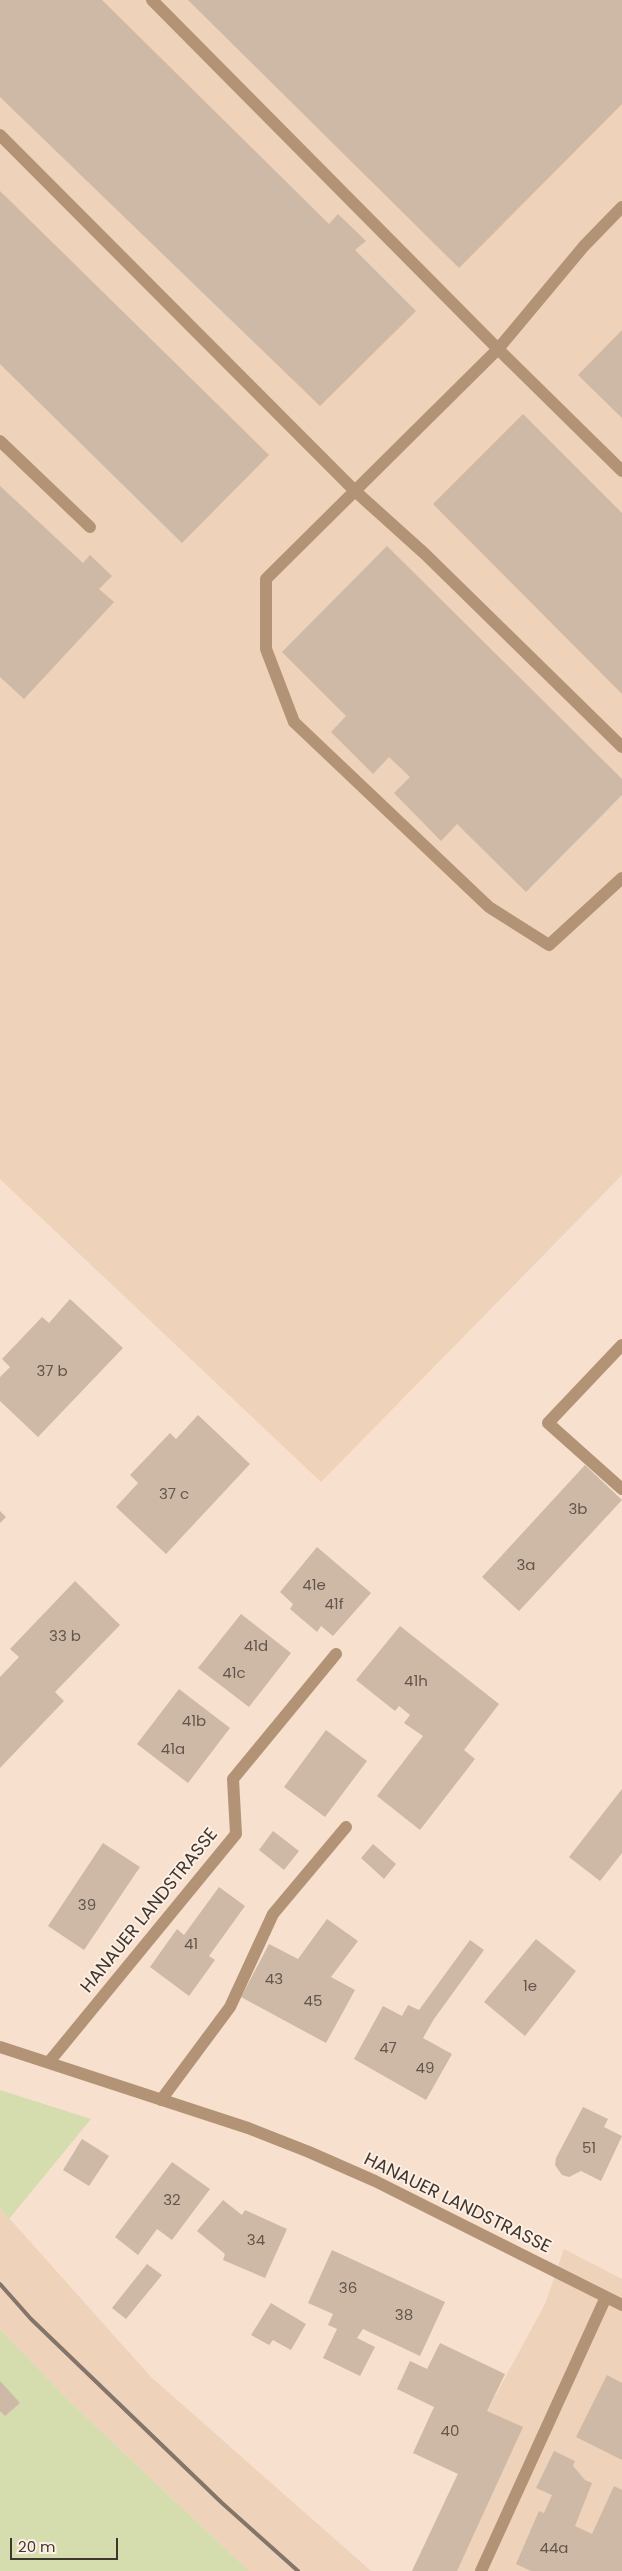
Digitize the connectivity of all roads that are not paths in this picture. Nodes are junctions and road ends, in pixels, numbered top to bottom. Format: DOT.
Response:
graph roads {
  1 [pos="152,0"];
  2 [pos="0,134"];
  3 [pos="622,207"];
  4 [pos="498,349"];
  5 [pos="0,441"];
  6 [pos="622,471"];
  7 [pos="355,491"];
  8 [pos="90,526"];
  9 [pos="622,747"];
  10 [pos="622,878"];
  11 [pos="622,1344"];
  12 [pos="622,1489"];
  13 [pos="336,1654"];
  14 [pos="346,1827"];
  15 [pos="0,2047"];
  16 [pos="49,2062"];
  17 [pos="161,2100"];
  18 [pos="606,2297"];
  19 [pos="622,2305"];
  20 [pos="482,2571"];
  1 -- 4 [label="street"];
  2 -- 7 [label="street"];
  3 -- 4 [label="street"];
  4 -- 6 [label="street"];
  4 -- 7 [label="street"];
  5 -- 8 [label="street"];
  7 -- 9 [label="street"];
  7 -- 10 [label="street"];
  11 -- 12 [label="street"];
  13 -- 16 [label="street, HANAUER LANDSTRASSE"];
  14 -- 17 [label="street"];
  15 -- 16 [label="street, HANAUER LANDSTRASSE"];
  16 -- 17 [label="street, HANAUER LANDSTRASSE"];
  17 -- 18 [label="street, HANAUER LANDSTRASSE"];
  18 -- 19 [label="street, HANAUER LANDSTRASSE"];
  18 -- 20 [label="street"];
}
